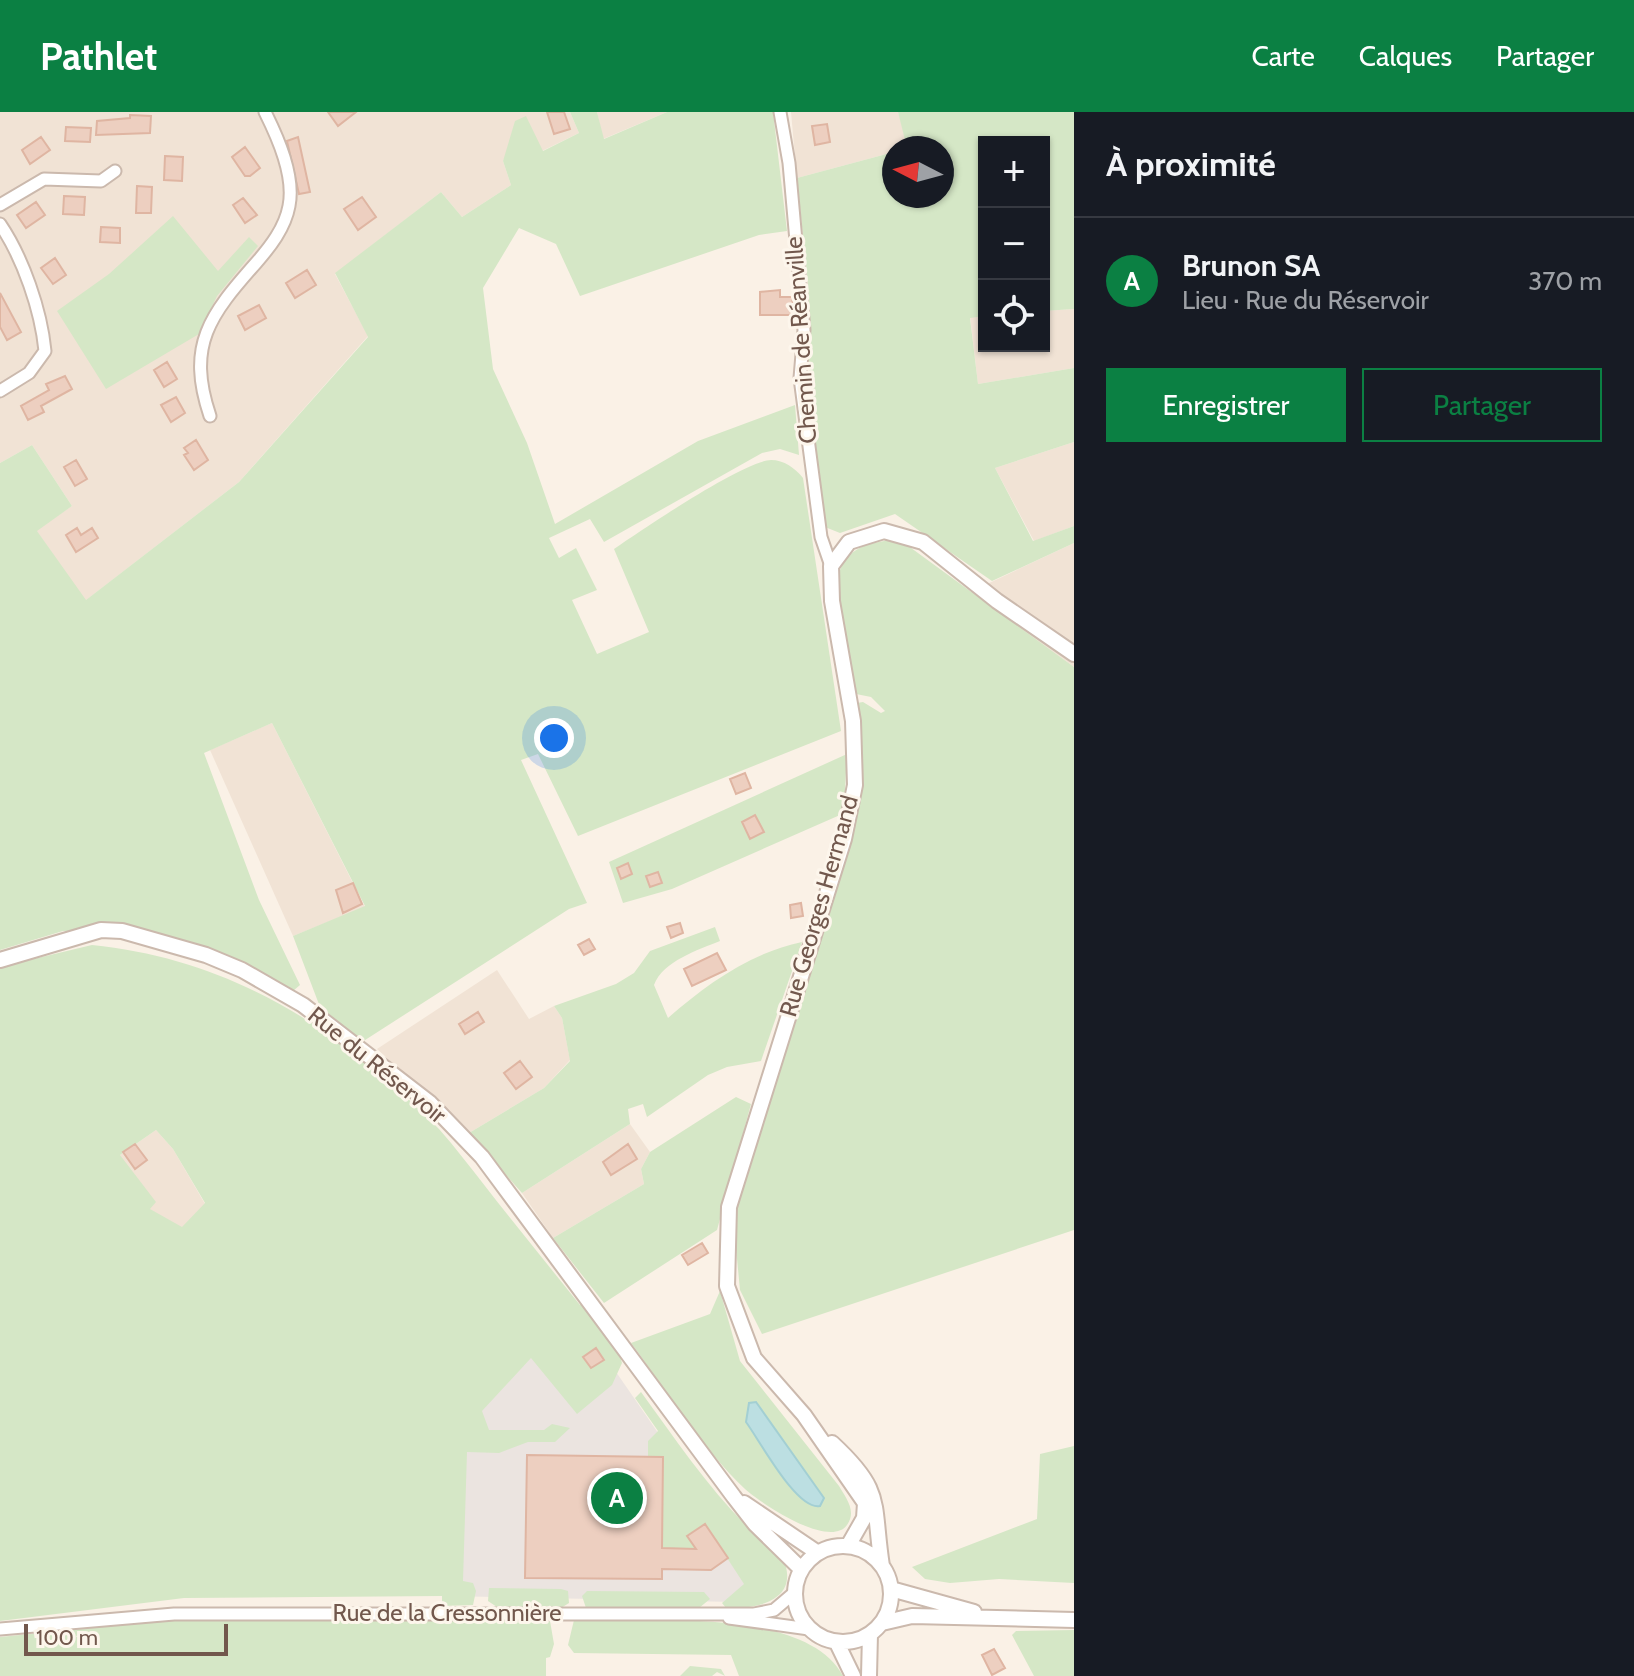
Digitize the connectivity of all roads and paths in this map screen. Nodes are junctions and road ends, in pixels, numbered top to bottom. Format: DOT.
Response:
graph roads {
  1 [pos="265,112"];
  2 [pos="780,112"];
  3 [pos="115,171"];
  4 [pos="0,205"];
  5 [pos="0,224"];
  6 [pos="0,391"];
  7 [pos="210,416"];
  8 [pos="831,566"];
  9 [pos="1074,654"];
  10 [pos="0,960"];
  11 [pos="804,1415"];
  12 [pos="734,1497"];
  13 [pos="848,1546"];
  14 [pos="818,1553"];
  15 [pos="882,1566"];
  16 [pos="801,1569"];
  17 [pos="891,1589"];
  18 [pos="794,1593"];
  19 [pos="721,1615"];
  20 [pos="1006,1619"];
  21 [pos="1074,1620"];
  22 [pos="882,1623"];
  23 [pos="0,1629"];
  24 [pos="809,1629"];
  25 [pos="870,1634"];
  26 [pos="837,1643"];
  27 [pos="853,1676"];
  28 [pos="869,1676"];
  1 -- 7 [label="street"];
  2 -- 8 [label="street, Chemin de Réanville"];
  3 -- 4 [label="street"];
  5 -- 6 [label="street"];
  8 -- 9 [label="street"];
  8 -- 11 [label="street, Rue Georges Hermand"];
  10 -- 12 [label="street, Rue du Réservoir"];
  11 -- 13 [label="street, Rue Georges Hermand"];
  11 -- 15 [label="street, Rue Georges Hermand"];
  12 -- 14 [label="street, Rue du Réservoir"];
  12 -- 16 [label="street, Rue du Réservoir"];
  13 -- 14 [label="street"];
  13 -- 15 [label="street"];
  14 -- 16 [label="street"];
  15 -- 17 [label="street"];
  16 -- 18 [label="street"];
  17 -- 20 [label="street"];
  17 -- 22 [label="street"];
  18 -- 19 [label="street, Rue de la Cressonnière"];
  18 -- 24 [label="street"];
  19 -- 23 [label="street, Rue de la Cressonnière"];
  19 -- 24 [label="street, Rue de la Cressonnière"];
  20 -- 21 [label="street"];
  20 -- 22 [label="street"];
  22 -- 25 [label="street"];
  24 -- 26 [label="street"];
  25 -- 26 [label="street"];
  25 -- 28 [label="street"];
  26 -- 27 [label="street"];
}
